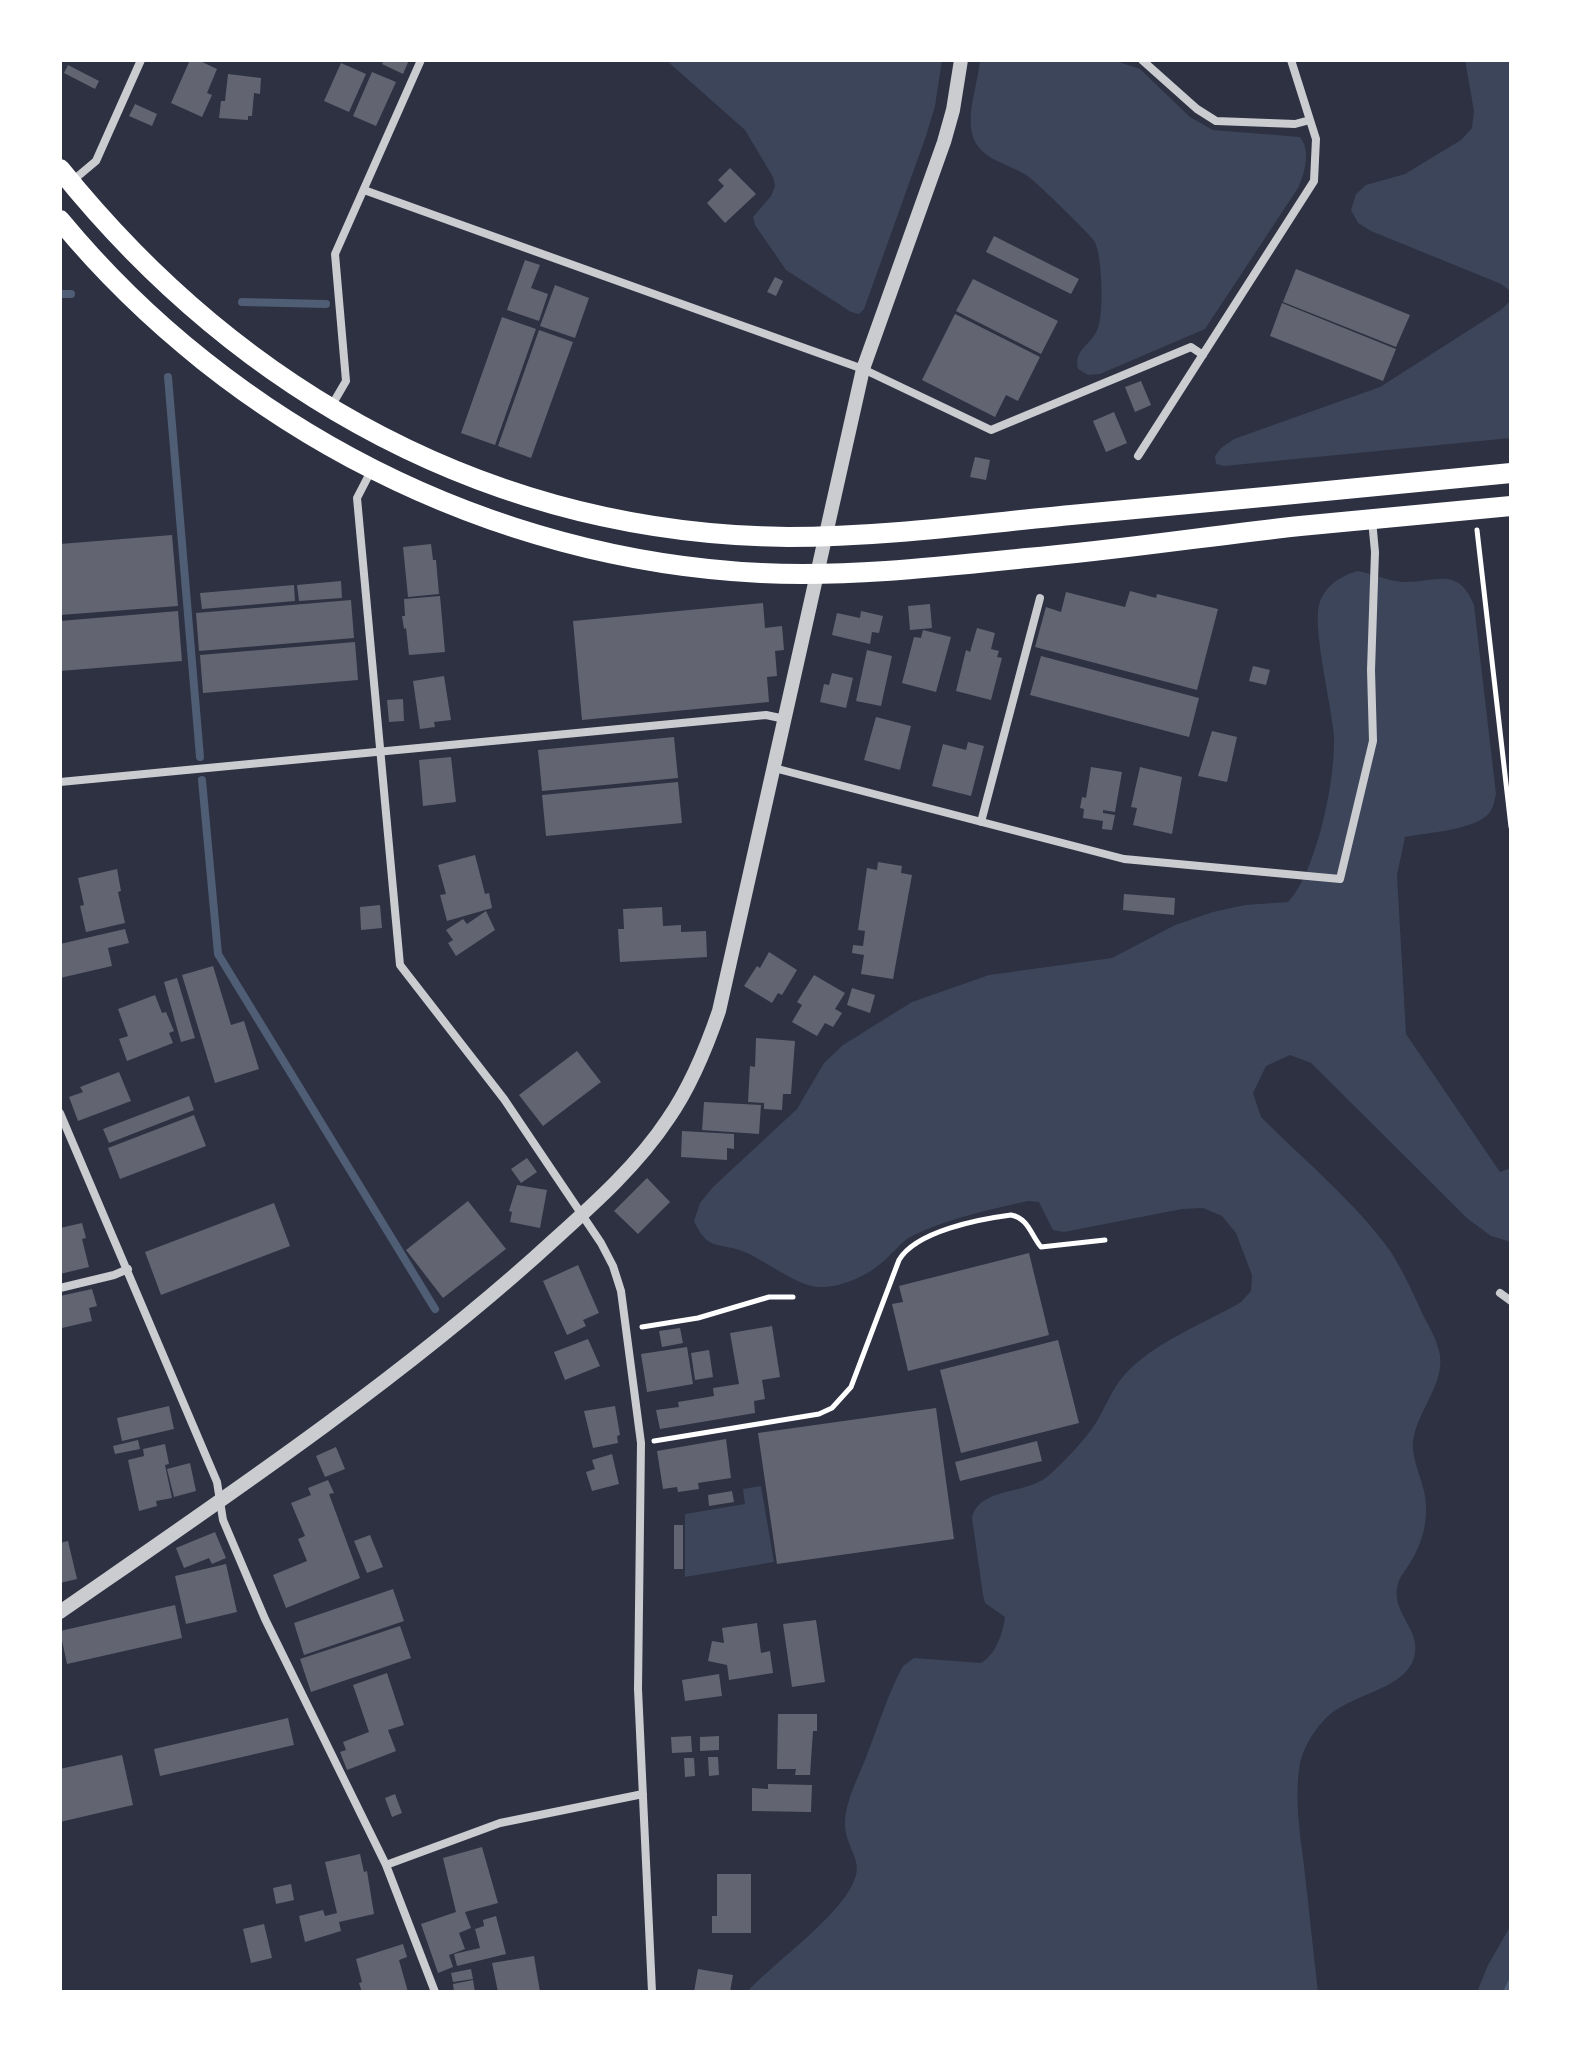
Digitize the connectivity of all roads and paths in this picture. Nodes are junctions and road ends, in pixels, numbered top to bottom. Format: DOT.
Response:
graph roads {
  1 [pos="141,60"];
  2 [pos="421,60"];
  3 [pos="961,60"];
  4 [pos="1142,60"];
  5 [pos="1291,60"];
  6 [pos="1310,120"];
  7 [pos="65,176"];
  8 [pos="364,190"];
  9 [pos="60,220"];
  10 [pos="1203,355"];
  11 [pos="863,369"];
  12 [pos="330,409"];
  13 [pos="1138,456"];
  14 [pos="372,469"];
  15 [pos="1511,473"];
  16 [pos="1511,506"];
  17 [pos="1474,509"];
  18 [pos="1372,519"];
  19 [pos="826,536"];
  20 [pos="818,574"];
  21 [pos="1040,598"];
  22 [pos="785,719"];
  23 [pos="381,752"];
  24 [pos="774,768"];
  25 [pos="60,782"];
  26 [pos="1509,795"];
  27 [pos="981,822"];
  28 [pos="1511,827"];
  29 [pos="60,1113"];
  30 [pos="582,1215"];
  31 [pos="1105,1240"];
  32 [pos="128,1269"];
  33 [pos="60,1288"];
  34 [pos="1500,1293"];
  35 [pos="793,1297"];
  36 [pos="1511,1301"];
  37 [pos="627,1330"];
  38 [pos="641,1443"];
  39 [pos="220,1501"];
  40 [pos="60,1612"];
  41 [pos="643,1794"];
  42 [pos="386,1865"];
  43 [pos="435,1992"];
  44 [pos="652,1992"];
  1 -- 7 [label="street"];
  2 -- 8 [label="street"];
  3 -- 11 [label="street"];
  4 -- 6 [label="street"];
  5 -- 6 [label="street"];
  6 -- 10 [label="street"];
  7 -- 12 [label="main road"];
  8 -- 11 [label="street"];
  8 -- 12 [label="street"];
  9 -- 14 [label="main road"];
  10 -- 11 [label="street"];
  10 -- 13 [label="street"];
  11 -- 19 [label="street"];
  12 -- 19 [label="main road"];
  14 -- 20 [label="main road"];
  14 -- 23 [label="street"];
  15 -- 19 [label="main road"];
  16 -- 17 [label="main road"];
  17 -- 18 [label="main road"];
  17 -- 26 [label="path"];
  18 -- 20 [label="main road"];
  18 -- 27 [label="street"];
  19 -- 20 [label="street"];
  20 -- 22 [label="street"];
  21 -- 27 [label="street"];
  22 -- 23 [label="street"];
  22 -- 24 [label="street"];
  23 -- 25 [label="street"];
  23 -- 30 [label="street"];
  24 -- 27 [label="street"];
  24 -- 30 [label="street"];
  26 -- 28 [label="path"];
  29 -- 32 [label="street"];
  30 -- 37 [label="street"];
  30 -- 39 [label="street"];
  31 -- 38 [label="path"];
  32 -- 33 [label="street"];
  32 -- 39 [label="street"];
  34 -- 36 [label="street"];
  35 -- 37 [label="path"];
  37 -- 38 [label="street"];
  38 -- 41 [label="street"];
  39 -- 40 [label="street"];
  39 -- 42 [label="street"];
  41 -- 42 [label="street"];
  41 -- 44 [label="street"];
  42 -- 43 [label="street"];
}
